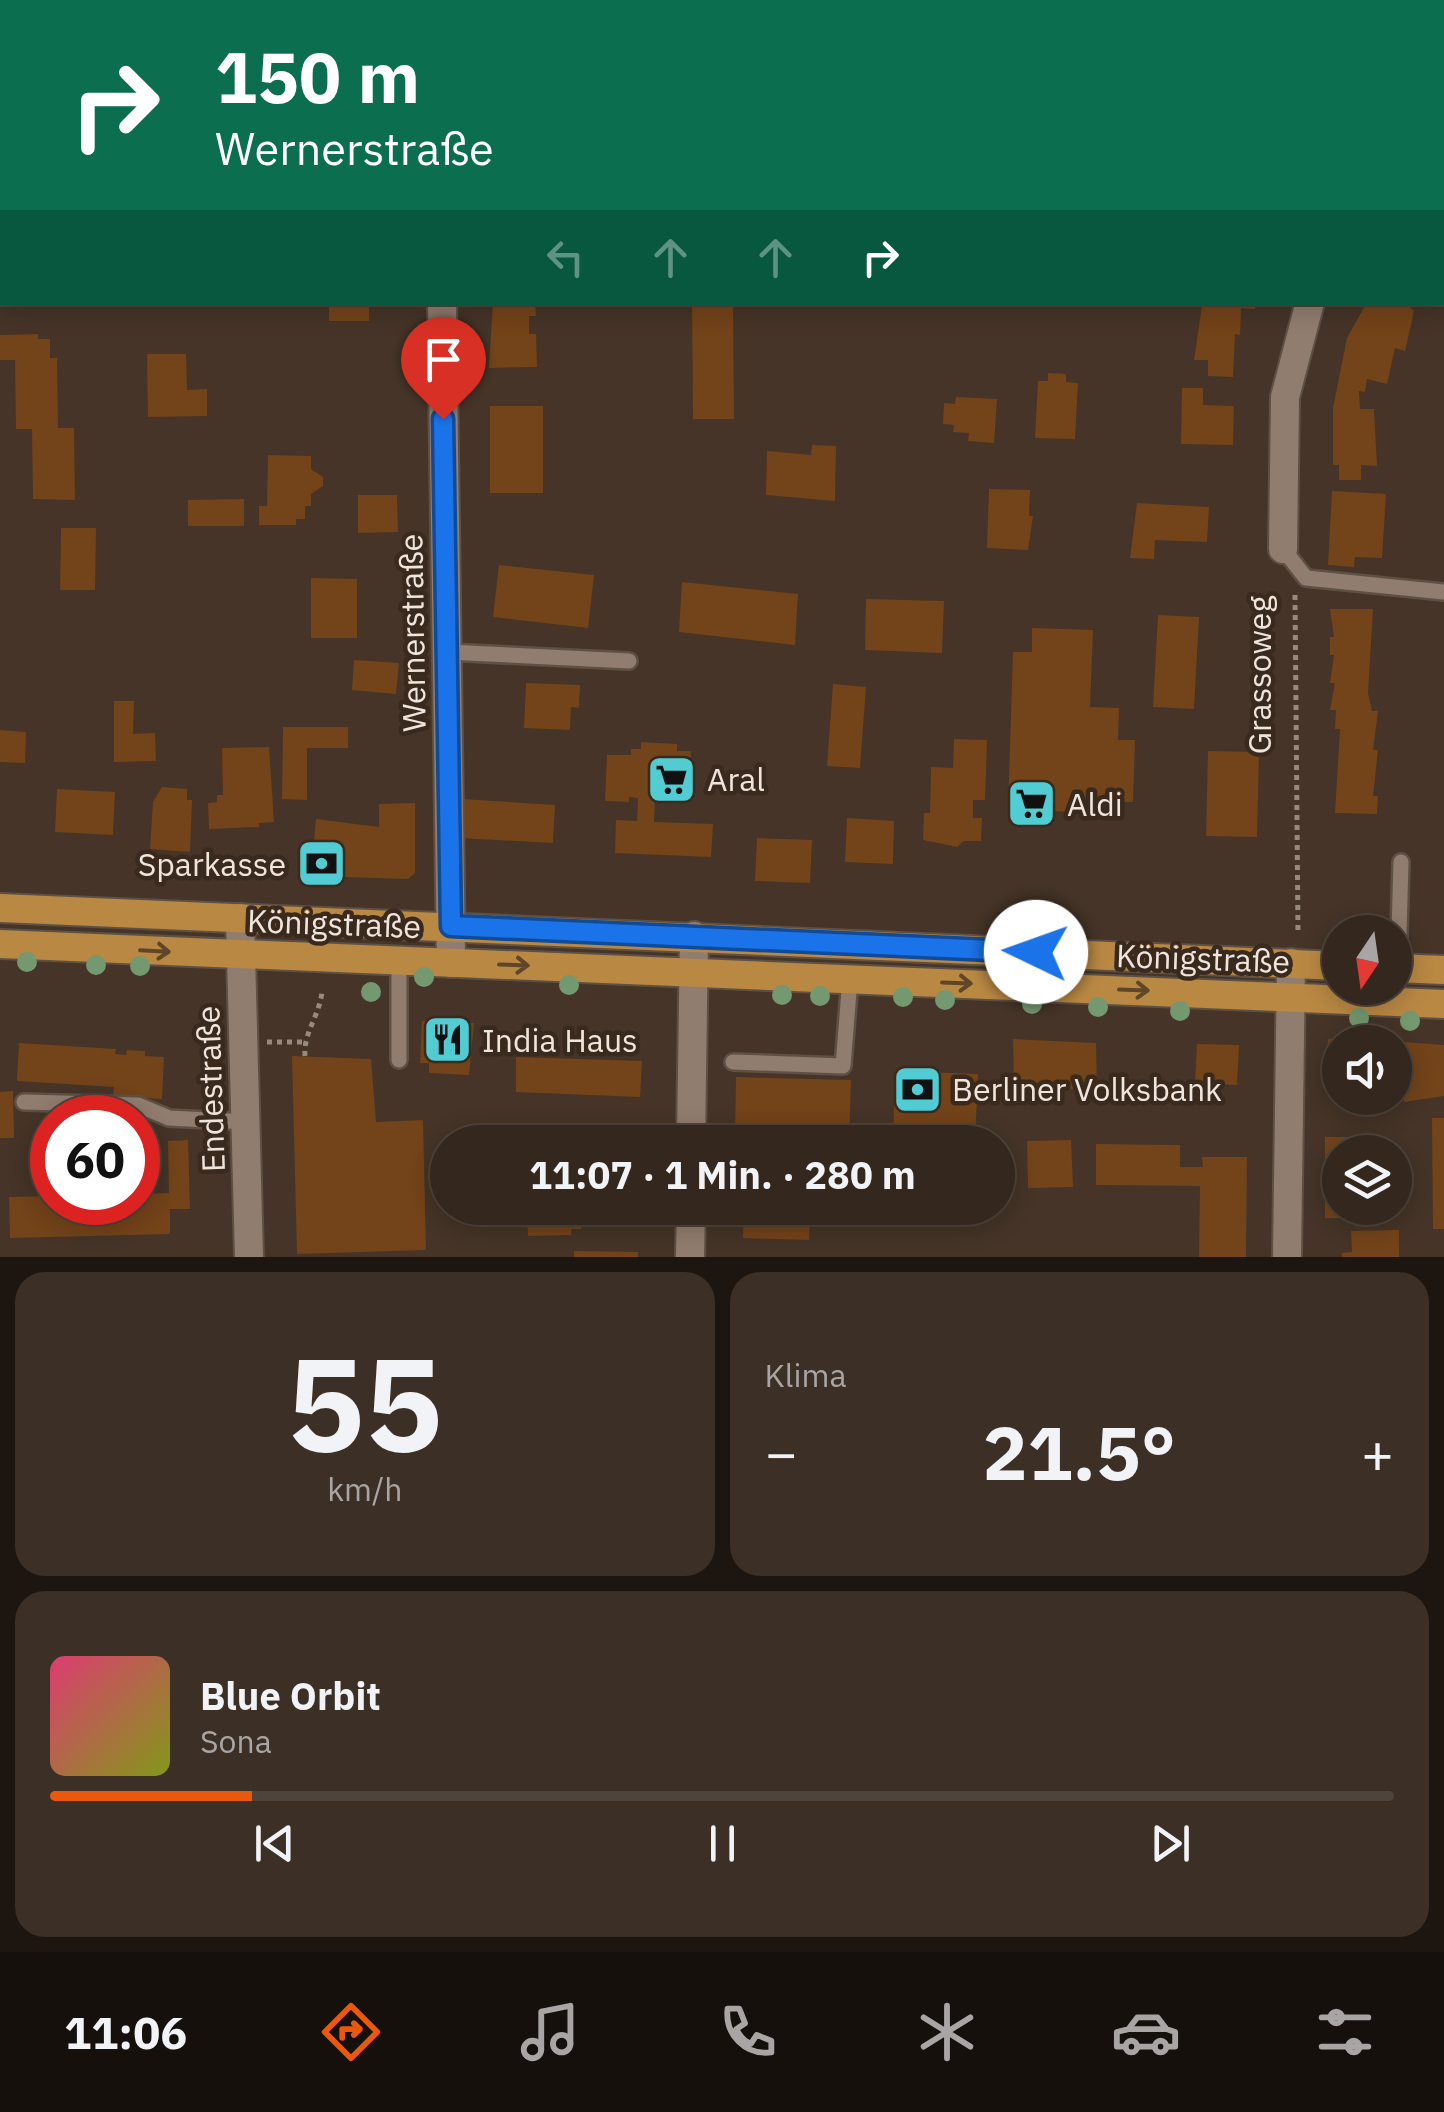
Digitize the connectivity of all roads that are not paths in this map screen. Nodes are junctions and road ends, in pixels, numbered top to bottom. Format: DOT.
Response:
graph roads {
  1 [pos="442,305"];
  2 [pos="1309,305"];
  3 [pos="1284,549"];
  4 [pos="1444,592"];
  5 [pos="447,652"];
  6 [pos="629,662"];
  7 [pos="1401,862"];
  8 [pos="0,908"];
  9 [pos="1399,915"];
  10 [pos="240,918"];
  11 [pos="451,926"];
  12 [pos="694,936"];
  13 [pos="0,944"];
  14 [pos="241,954"];
  15 [pos="399,960"];
  16 [pos="451,963"];
  17 [pos="1292,964"];
  18 [pos="1322,965"];
  19 [pos="1412,969"];
  20 [pos="1444,970"];
  21 [pos="693,973"];
  22 [pos="850,979"];
  23 [pos="1289,997"];
  24 [pos="1444,1004"];
  25 [pos="399,1060"];
  26 [pos="733,1062"];
  27 [pos="24,1102"];
  28 [pos="247,1122"];
  29 [pos="691,1125"];
  30 [pos="690,1225"];
  31 [pos="250,1257"];
  32 [pos="690,1257"];
  33 [pos="1287,1257"];
  1 -- 5 [label="street, Wernerstraße"];
  2 -- 3 [label="street, Grassoweg"];
  3 -- 4 [label="lane"];
  5 -- 6 [label="lane"];
  5 -- 11 [label="street, Wernerstraße"];
  7 -- 9 [label="lane"];
  8 -- 10 [label="main road, Königstraße"];
  10 -- 11 [label="main road, Königstraße"];
  10 -- 14 [label="street, Endestraße"];
  11 -- 12 [label="main road, Königstraße"];
  11 -- 16 [label="street, Wernerstraße"];
  12 -- 17 [label="main road, Königstraße"];
  12 -- 21 [label="street"];
  13 -- 14 [label="main road, Königstraße, one-way"];
  14 -- 15 [label="main road, Königstraße"];
  14 -- 28 [label="street, Endestraße"];
  15 -- 16 [label="main road, Königstraße"];
  15 -- 25 [label="lane"];
  16 -- 21 [label="main road, Königstraße, one-way"];
  17 -- 18 [label="main road, Königstraße"];
  17 -- 23 [label="street"];
  19 -- 20 [label="main road"];
  21 -- 22 [label="main road, Königstraße"];
  21 -- 29 [label="street"];
  22 -- 23 [label="main road, Königstraße, one-way"];
  22 -- 26 [label="lane"];
  23 -- 24 [label="main road, Königstraße"];
  23 -- 33 [label="street"];
  27 -- 28 [label="lane"];
  28 -- 31 [label="street, Endestraße"];
  30 -- 32 [label="street"];
}
